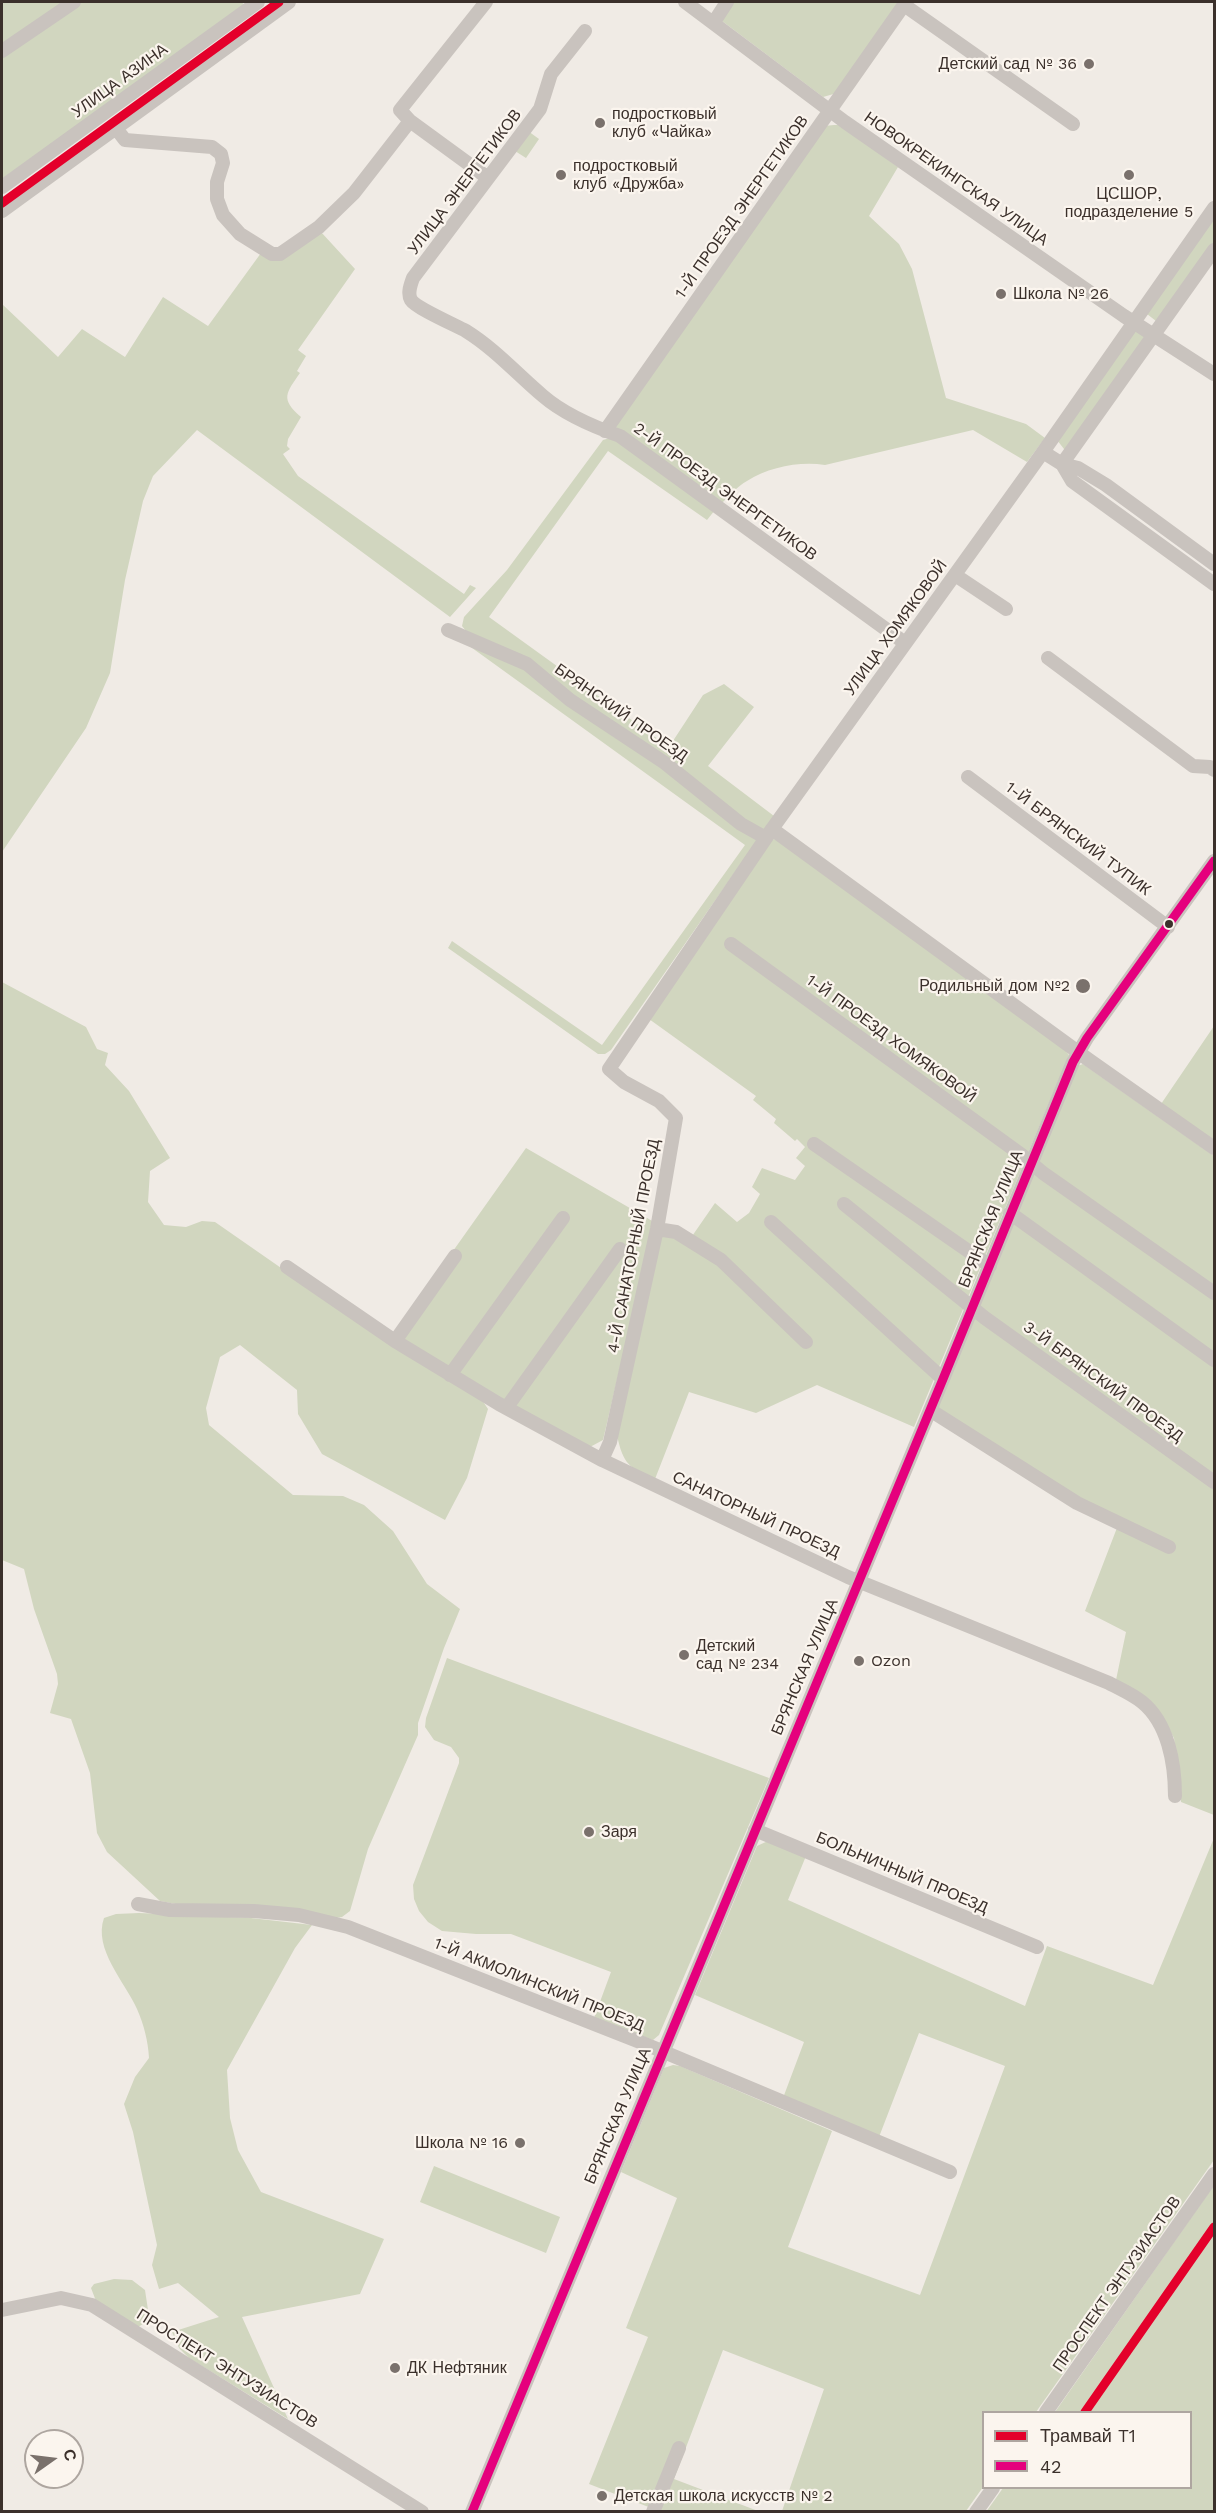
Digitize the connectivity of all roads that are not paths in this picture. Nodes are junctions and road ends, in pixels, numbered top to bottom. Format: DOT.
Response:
graph roads {
  1 [pos="74,2"];
  2 [pos="289,2"];
  3 [pos="486,2"];
  4 [pos="685,2"];
  5 [pos="727,2"];
  6 [pos="252,3"];
  7 [pos="905,3"];
  8 [pos="714,22"];
  9 [pos="585,31"];
  10 [pos="2,51"];
  11 [pos="830,110"];
  12 [pos="410,121"];
  13 [pos="1073,124"];
  14 [pos="114,128"];
  15 [pos="488,178"];
  16 [pos="2,187"];
  17 [pos="1215,208"];
  18 [pos="2,211"];
  19 [pos="1215,250"];
  20 [pos="409,292"];
  21 [pos="1133,322"];
  22 [pos="1154,335"];
  23 [pos="1215,374"];
  24 [pos="605,431"];
  25 [pos="1046,448"];
  26 [pos="1062,464"];
  27 [pos="1215,564"];
  28 [pos="955,575"];
  29 [pos="1215,584"];
  30 [pos="1006,609"];
  31 [pos="448,630"];
  32 [pos="905,643"];
  33 [pos="1048,658"];
  34 [pos="1215,771"];
  35 [pos="968,777"];
  36 [pos="769,833"];
  37 [pos="1215,861"];
  38 [pos="1168,927"];
  39 [pos="731,944"];
  40 [pos="1078,1052"];
  41 [pos="609,1069"];
  42 [pos="814,1144"];
  43 [pos="1215,1148"];
  44 [pos="1031,1163"];
  45 [pos="844,1204"];
  46 [pos="1010,1213"];
  47 [pos="563,1218"];
  48 [pos="771,1221"];
  49 [pos="657,1229"];
  50 [pos="620,1249"];
  51 [pos="455,1256"];
  52 [pos="990,1266"];
  53 [pos="287,1267"];
  54 [pos="1215,1293"];
  55 [pos="973,1307"];
  56 [pos="395,1341"];
  57 [pos="806,1342"];
  58 [pos="1215,1360"];
  59 [pos="450,1375"];
  60 [pos="944,1379"];
  61 [pos="507,1407"];
  62 [pos="930,1410"];
  63 [pos="602,1460"];
  64 [pos="1215,1482"];
  65 [pos="1169,1547"];
  66 [pos="859,1581"];
  67 [pos="1175,1796"];
  68 [pos="755,1830"];
  69 [pos="138,1904"];
  70 [pos="1037,1947"];
  71 [pos="663,2052"];
  72 [pos="950,2172"];
  73 [pos="1215,2174"];
  74 [pos="2,2310"];
  75 [pos="1047,2411"];
  76 [pos="679,2448"];
  77 [pos="992,2489"];
  78 [pos="422,2511"];
  79 [pos="472,2511"];
  80 [pos="653,2511"];
  81 [pos="976,2511"];
  1 -- 10 [label="street"];
  2 -- 14 [label="street"];
  3 -- 12 [label="street"];
  4 -- 8 [label="street, НОВОКРЕКИНГСКАЯ УЛИЦА"];
  5 -- 8 [label="street"];
  6 -- 16 [label="street, УЛИЦА АЗИНА"];
  7 -- 11 [label="street, 1-Й ПРОЕЗД ЭНЕРГЕТИКОВ"];
  7 -- 13 [label="street"];
  8 -- 11 [label="street, НОВОКРЕКИНГСКАЯ УЛИЦА"];
  9 -- 15 [label="street, УЛИЦА ЭНЕРГЕТИКОВ"];
  11 -- 21 [label="street, НОВОКРЕКИНГСКАЯ УЛИЦА"];
  11 -- 24 [label="street, 1-Й ПРОЕЗД ЭНЕРГЕТИКОВ"];
  12 -- 14 [label="street"];
  12 -- 15 [label="street"];
  14 -- 18 [label="street"];
  15 -- 20 [label="street, УЛИЦА ЭНЕРГЕТИКОВ"];
  17 -- 21 [label="street, УЛИЦА ХОМЯКОВОЙ"];
  19 -- 22 [label="street"];
  20 -- 24 [label="street, 2-Й ПРОЕЗД ЭНЕРГЕТИКОВ"];
  21 -- 22 [label="street, НОВОКРЕКИНГСКАЯ УЛИЦА"];
  21 -- 25 [label="street, УЛИЦА ХОМЯКОВОЙ"];
  22 -- 23 [label="street, НОВОКРЕКИНГСКАЯ УЛИЦА"];
  22 -- 26 [label="street"];
  24 -- 32 [label="street, 2-Й ПРОЕЗД ЭНЕРГЕТИКОВ"];
  25 -- 26 [label="street"];
  25 -- 28 [label="street, УЛИЦА ХОМЯКОВОЙ"];
  26 -- 27 [label="street"];
  26 -- 29 [label="street"];
  28 -- 30 [label="street"];
  28 -- 32 [label="street, УЛИЦА ХОМЯКОВОЙ"];
  31 -- 36 [label="street, БРЯНСКИЙ ПРОЕЗД"];
  32 -- 36 [label="street, УЛИЦА ХОМЯКОВОЙ"];
  33 -- 34 [label="street"];
  35 -- 38 [label="street, 1-Й БРЯНСКИЙ ТУПИК"];
  36 -- 40 [label="street, БРЯНСКИЙ ПРОЕЗД"];
  36 -- 41 [label="street, УЛИЦА ХОМЯКОВОЙ"];
  37 -- 38 [label="street, БРЯНСКАЯ УЛИЦА"];
  38 -- 40 [label="street, БРЯНСКАЯ УЛИЦА"];
  39 -- 44 [label="street, 1-Й ПРОЕЗД ХОМЯКОВОЙ"];
  40 -- 43 [label="street, БРЯНСКИЙ ПРОЕЗД"];
  40 -- 44 [label="street, БРЯНСКАЯ УЛИЦА"];
  41 -- 49 [label="street, 4-Й САНАТОРНЫЙ ПРОЕЗД"];
  42 -- 52 [label="street"];
  44 -- 46 [label="street, БРЯНСКАЯ УЛИЦА"];
  44 -- 54 [label="street, 1-Й ПРОЕЗД ХОМЯКОВОЙ"];
  45 -- 55 [label="street, 3-Й БРЯНСКИЙ ПРОЕЗД"];
  46 -- 52 [label="street, БРЯНСКАЯ УЛИЦА"];
  46 -- 58 [label="street"];
  47 -- 59 [label="street"];
  48 -- 60 [label="street"];
  49 -- 57 [label="street"];
  49 -- 63 [label="street, 4-Й САНАТОРНЫЙ ПРОЕЗД"];
  50 -- 61 [label="street"];
  51 -- 56 [label="street"];
  52 -- 55 [label="street, БРЯНСКАЯ УЛИЦА"];
  53 -- 56 [label="street, САНАТОРНЫЙ ПРОЕЗД"];
  55 -- 60 [label="street, БРЯНСКАЯ УЛИЦА"];
  55 -- 64 [label="street, 3-Й БРЯНСКИЙ ПРОЕЗД"];
  56 -- 59 [label="street, САНАТОРНЫЙ ПРОЕЗД"];
  59 -- 61 [label="street, САНАТОРНЫЙ ПРОЕЗД"];
  60 -- 62 [label="street, БРЯНСКАЯ УЛИЦА"];
  61 -- 63 [label="street, САНАТОРНЫЙ ПРОЕЗД"];
  62 -- 65 [label="street"];
  62 -- 66 [label="street, БРЯНСКАЯ УЛИЦА"];
  63 -- 66 [label="street, САНАТОРНЫЙ ПРОЕЗД"];
  66 -- 67 [label="street, САНАТОРНЫЙ ПРОЕЗД"];
  66 -- 68 [label="street, БРЯНСКАЯ УЛИЦА"];
  68 -- 70 [label="street, БОЛЬНИЧНЫЙ ПРОЕЗД"];
  68 -- 71 [label="street, БРЯНСКАЯ УЛИЦА"];
  69 -- 71 [label="street, 1-Й АКМОЛИНСКИЙ ПРОЕЗД"];
  71 -- 72 [label="street, 1-Й АКМОЛИНСКИЙ ПРОЕЗД"];
  71 -- 79 [label="street, БРЯНСКАЯ УЛИЦА"];
  73 -- 75 [label="street, ПРОСПЕКТ ЭНТУЗИАСТОВ"];
  74 -- 78 [label="street, ПРОСПЕКТ ЭНТУЗИАСТОВ"];
  76 -- 80 [label="street"];
  77 -- 81 [label="street"];
}
